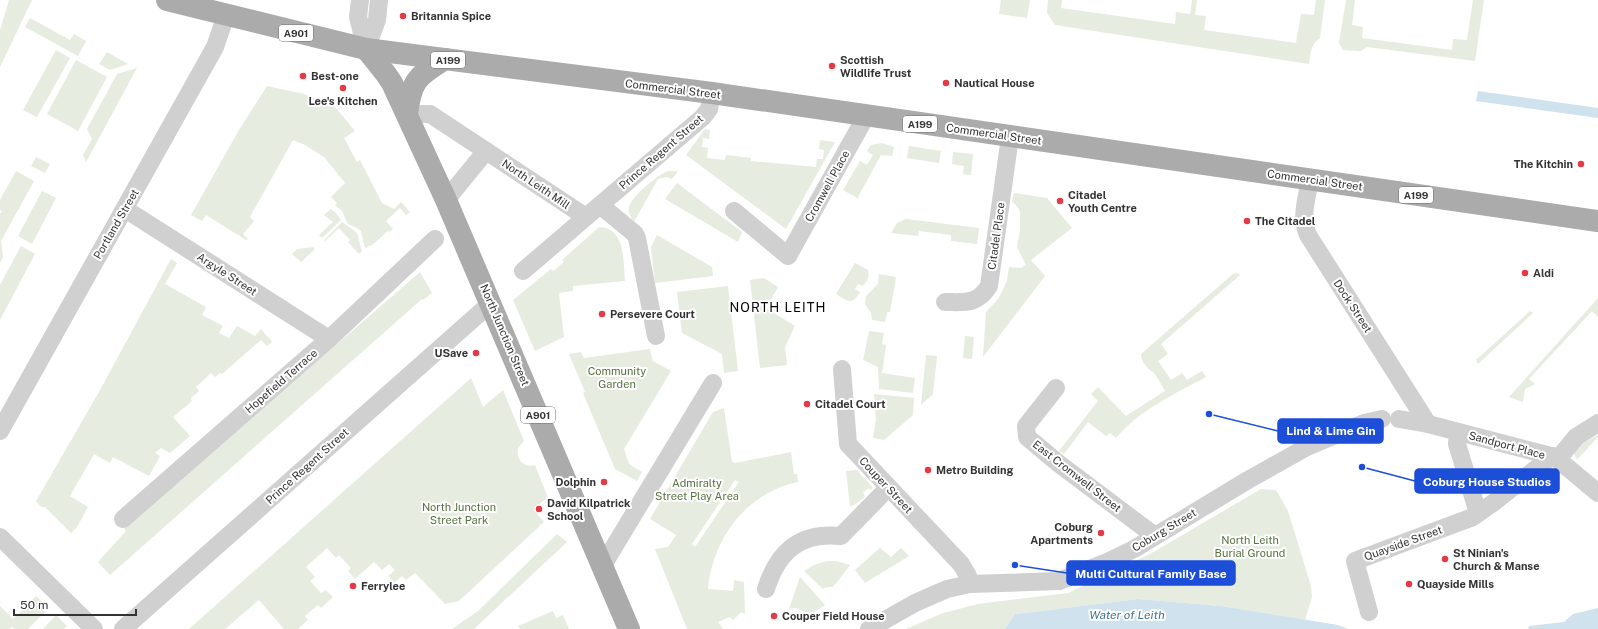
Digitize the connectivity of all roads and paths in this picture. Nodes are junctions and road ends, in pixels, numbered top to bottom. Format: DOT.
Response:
graph roads {
  1 [pos="167,0"];
  2 [pos="360,0"];
  3 [pos="379,0"];
  4 [pos="226,15"];
  5 [pos="366,49"];
  6 [pos="445,59"];
  7 [pos="712,93"];
  8 [pos="407,114"];
  9 [pos="866,116"];
  10 [pos="1010,137"];
  11 [pos="486,151"];
  12 [pos="1310,180"];
  13 [pos="446,200"];
  14 [pos="600,205"];
  15 [pos="125,209"];
  16 [pos="734,211"];
  17 [pos="586,217"];
  18 [pos="1598,221"];
  19 [pos="435,239"];
  20 [pos="523,271"];
  21 [pos="945,302"];
  22 [pos="491,303"];
  23 [pos="656,336"];
  24 [pos="329,339"];
  25 [pos="842,369"];
  26 [pos="713,383"];
  27 [pos="1056,388"];
  28 [pos="1598,423"];
  29 [pos="1428,424"];
  30 [pos="0,431"];
  31 [pos="1458,432"];
  32 [pos="1555,458"];
  33 [pos="888,488"];
  34 [pos="1598,493"];
  35 [pos="1478,513"];
  36 [pos="123,519"];
  37 [pos="1155,536"];
  38 [pos="0,537"];
  39 [pos="603,566"];
  40 [pos="970,584"];
  41 [pos="766,588"];
  42 [pos="1369,612"];
  43 [pos="94,629"];
  44 [pos="123,629"];
  45 [pos="629,629"];
  46 [pos="869,629"];
  1 -- 4 [label="main road, A901"];
  2 -- 5 [label="street"];
  3 -- 5 [label="street"];
  4 -- 5 [label="main road, A901"];
  4 -- 15 [label="street, Portland Street"];
  5 -- 6 [label="main road, Commercial Street / A199"];
  5 -- 8 [label="main road, North Junction Street / A901"];
  6 -- 7 [label="main road, Commercial Street / A199"];
  6 -- 8 [label="main road"];
  7 -- 9 [label="main road, Commercial Street / A199"];
  7 -- 14 [label="street, Prince Regent Street"];
  8 -- 11 [label="street, North Leith Mill"];
  8 -- 13 [label="main road, North Junction Street / A901"];
  9 -- 10 [label="main road, Commercial Street / A199"];
  9 -- 16 [label="street, Cromwell Place"];
  10 -- 12 [label="main road, Commercial Street / A199"];
  10 -- 21 [label="street, Citadel Place"];
  11 -- 13 [label="street"];
  11 -- 17 [label="street, North Leith Mill"];
  12 -- 18 [label="main road, Commercial Street / A199"];
  12 -- 29 [label="street, Dock Street"];
  13 -- 22 [label="main road, North Junction Street / A901"];
  14 -- 17 [label="street"];
  14 -- 23 [label="street"];
  15 -- 24 [label="street, Argyle Street"];
  15 -- 30 [label="street, Portland Street"];
  17 -- 20 [label="street"];
  19 -- 24 [label="street, Hopefield Terrace"];
  22 -- 39 [label="main road, North Junction Street / A901"];
  22 -- 44 [label="street, Prince Regent Street"];
  24 -- 36 [label="street, Hopefield Terrace"];
  25 -- 33 [label="street, Couper Street"];
  26 -- 39 [label="street"];
  27 -- 37 [label="street, East Cromwell Street"];
  28 -- 32 [label="street, Quayside Street"];
  29 -- 31 [label="street, Sandport Place"];
  29 -- 37 [label="street, Coburg Street"];
  31 -- 32 [label="street, Sandport Place"];
  31 -- 35 [label="street"];
  32 -- 34 [label="street, Sandport Place"];
  32 -- 35 [label="street, Quayside Street"];
  33 -- 40 [label="street, Couper Street"];
  33 -- 41 [label="street"];
  35 -- 42 [label="street, Quayside Street"];
  37 -- 40 [label="street, Coburg Street"];
  38 -- 43 [label="street"];
  39 -- 45 [label="main road, North Junction Street / A901"];
  40 -- 46 [label="street, Coburg Street"];
}
